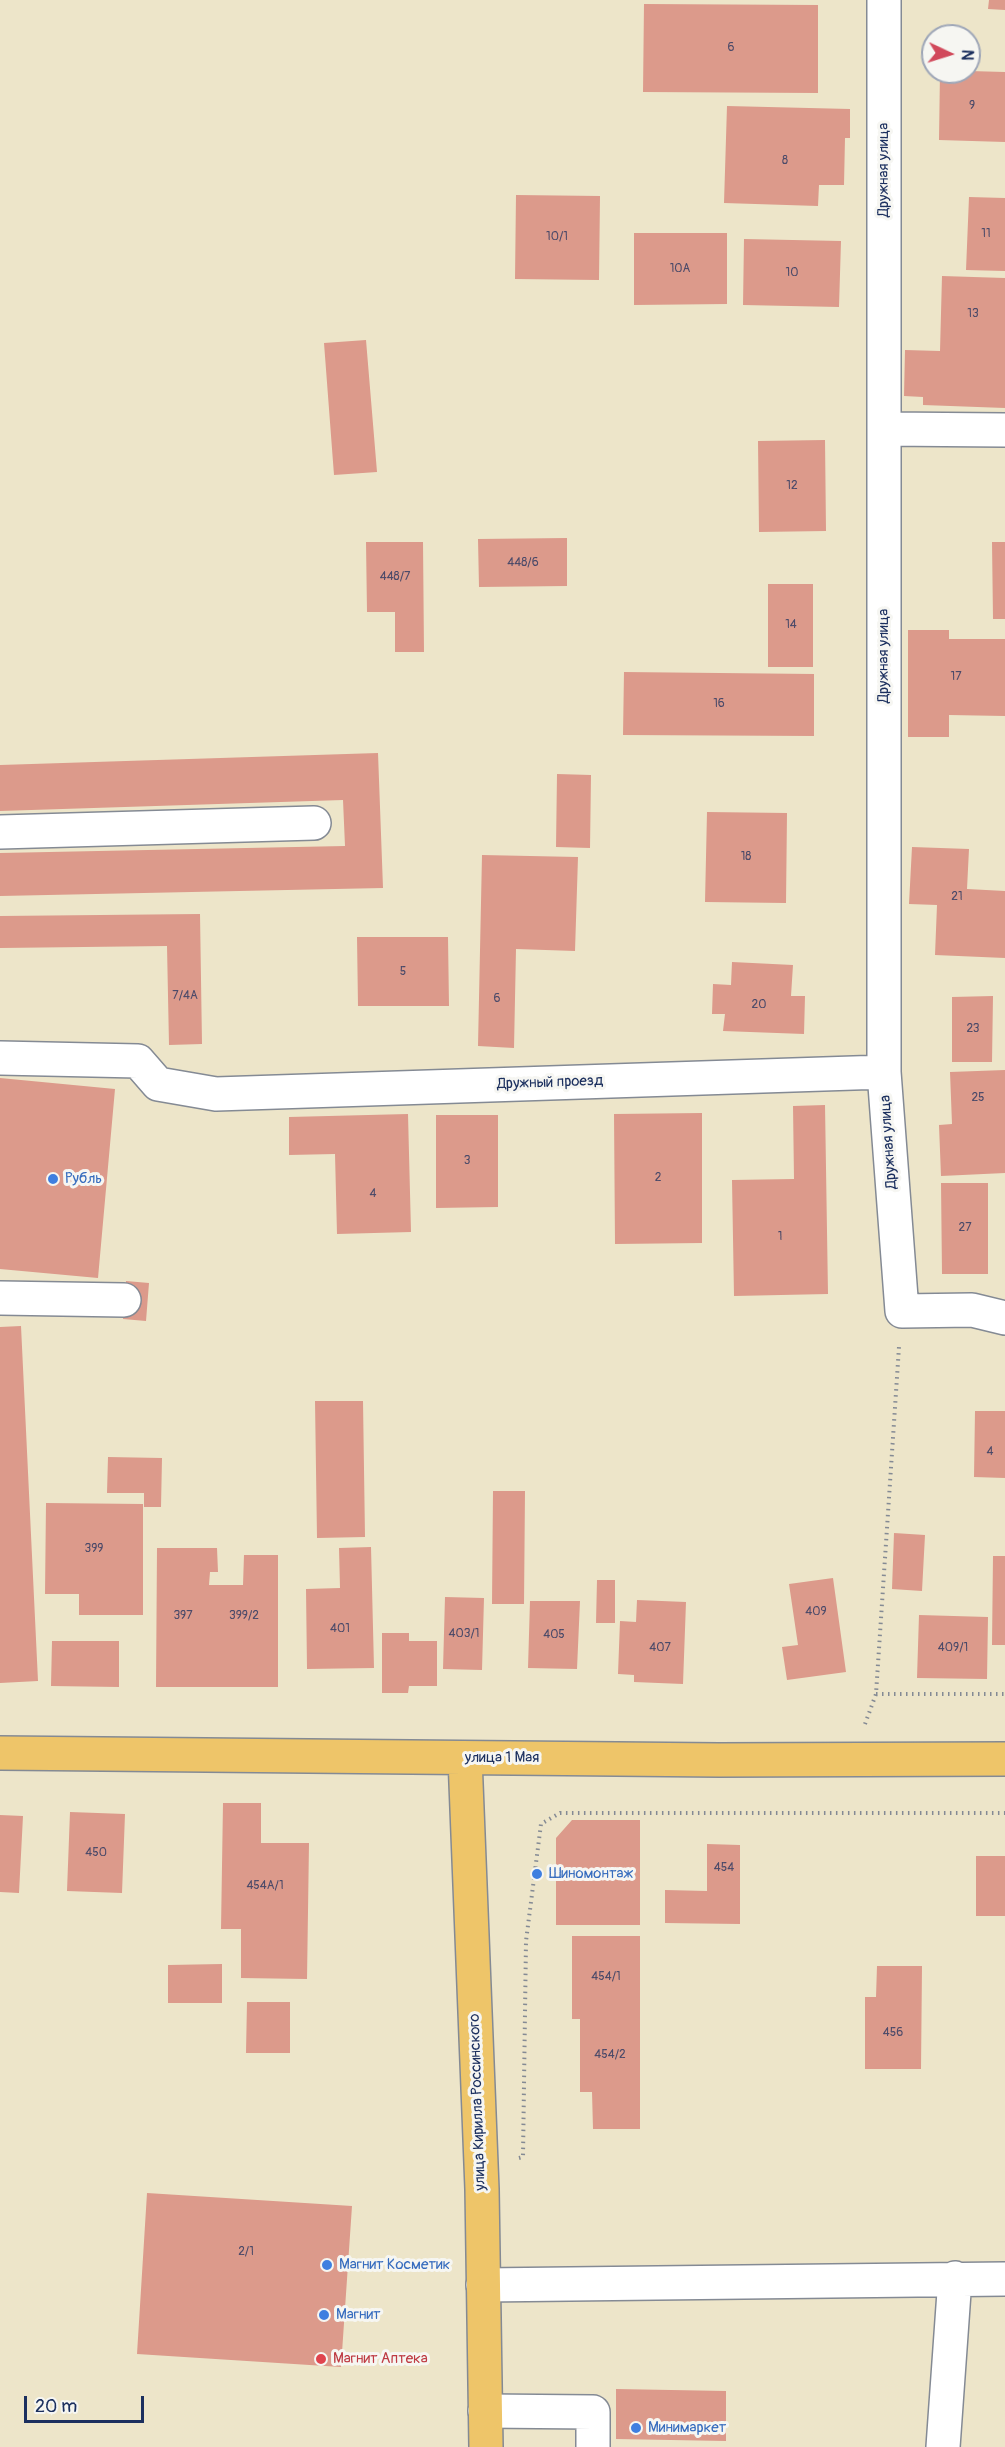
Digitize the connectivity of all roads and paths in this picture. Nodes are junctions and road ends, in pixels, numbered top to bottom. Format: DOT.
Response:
graph roads {
  1 [pos="884,0"];
  2 [pos="884,429"];
  3 [pos="1005,429"];
  4 [pos="314,823"];
  5 [pos="0,832"];
  6 [pos="0,1058"];
  7 [pos="884,1072"];
  8 [pos="0,1298"];
  9 [pos="124,1300"];
  10 [pos="902,1311"];
  11 [pos="1005,1318"];
  12 [pos="876,1694"];
  13 [pos="1005,1694"];
  14 [pos="0,1754"];
  15 [pos="465,1758"];
  16 [pos="852,1758"];
  17 [pos="1005,1759"];
  18 [pos="1005,1813"];
  19 [pos="517,2158"];
  20 [pos="955,2278"];
  21 [pos="1005,2279"];
  22 [pos="483,2285"];
  23 [pos="485,2411"];
  24 [pos="486,2447"];
  25 [pos="593,2447"];
  26 [pos="943,2447"];
  1 -- 2 [label="street, Дружная улица"];
  2 -- 3 [label="street"];
  2 -- 7 [label="street, Дружная улица"];
  4 -- 5 [label="street"];
  6 -- 7 [label="street, Дружный проезд"];
  7 -- 10 [label="street, Дружная улица"];
  8 -- 9 [label="street"];
  10 -- 11 [label="street"];
  10 -- 12 [label="path"];
  12 -- 13 [label="path"];
  12 -- 16 [label="path"];
  14 -- 15 [label="main road, улица 1 Мая"];
  15 -- 16 [label="main road, улица 1 Мая"];
  15 -- 22 [label="main road, улица Кирилла Россинского"];
  16 -- 17 [label="main road, улица 1 Мая"];
  18 -- 19 [label="path"];
  20 -- 21 [label="street"];
  20 -- 22 [label="street"];
  20 -- 26 [label="street"];
  22 -- 23 [label="main road, улица Кирилла Россинского"];
  23 -- 24 [label="main road, улица Кирилла Россинского"];
  23 -- 25 [label="street"];
}
